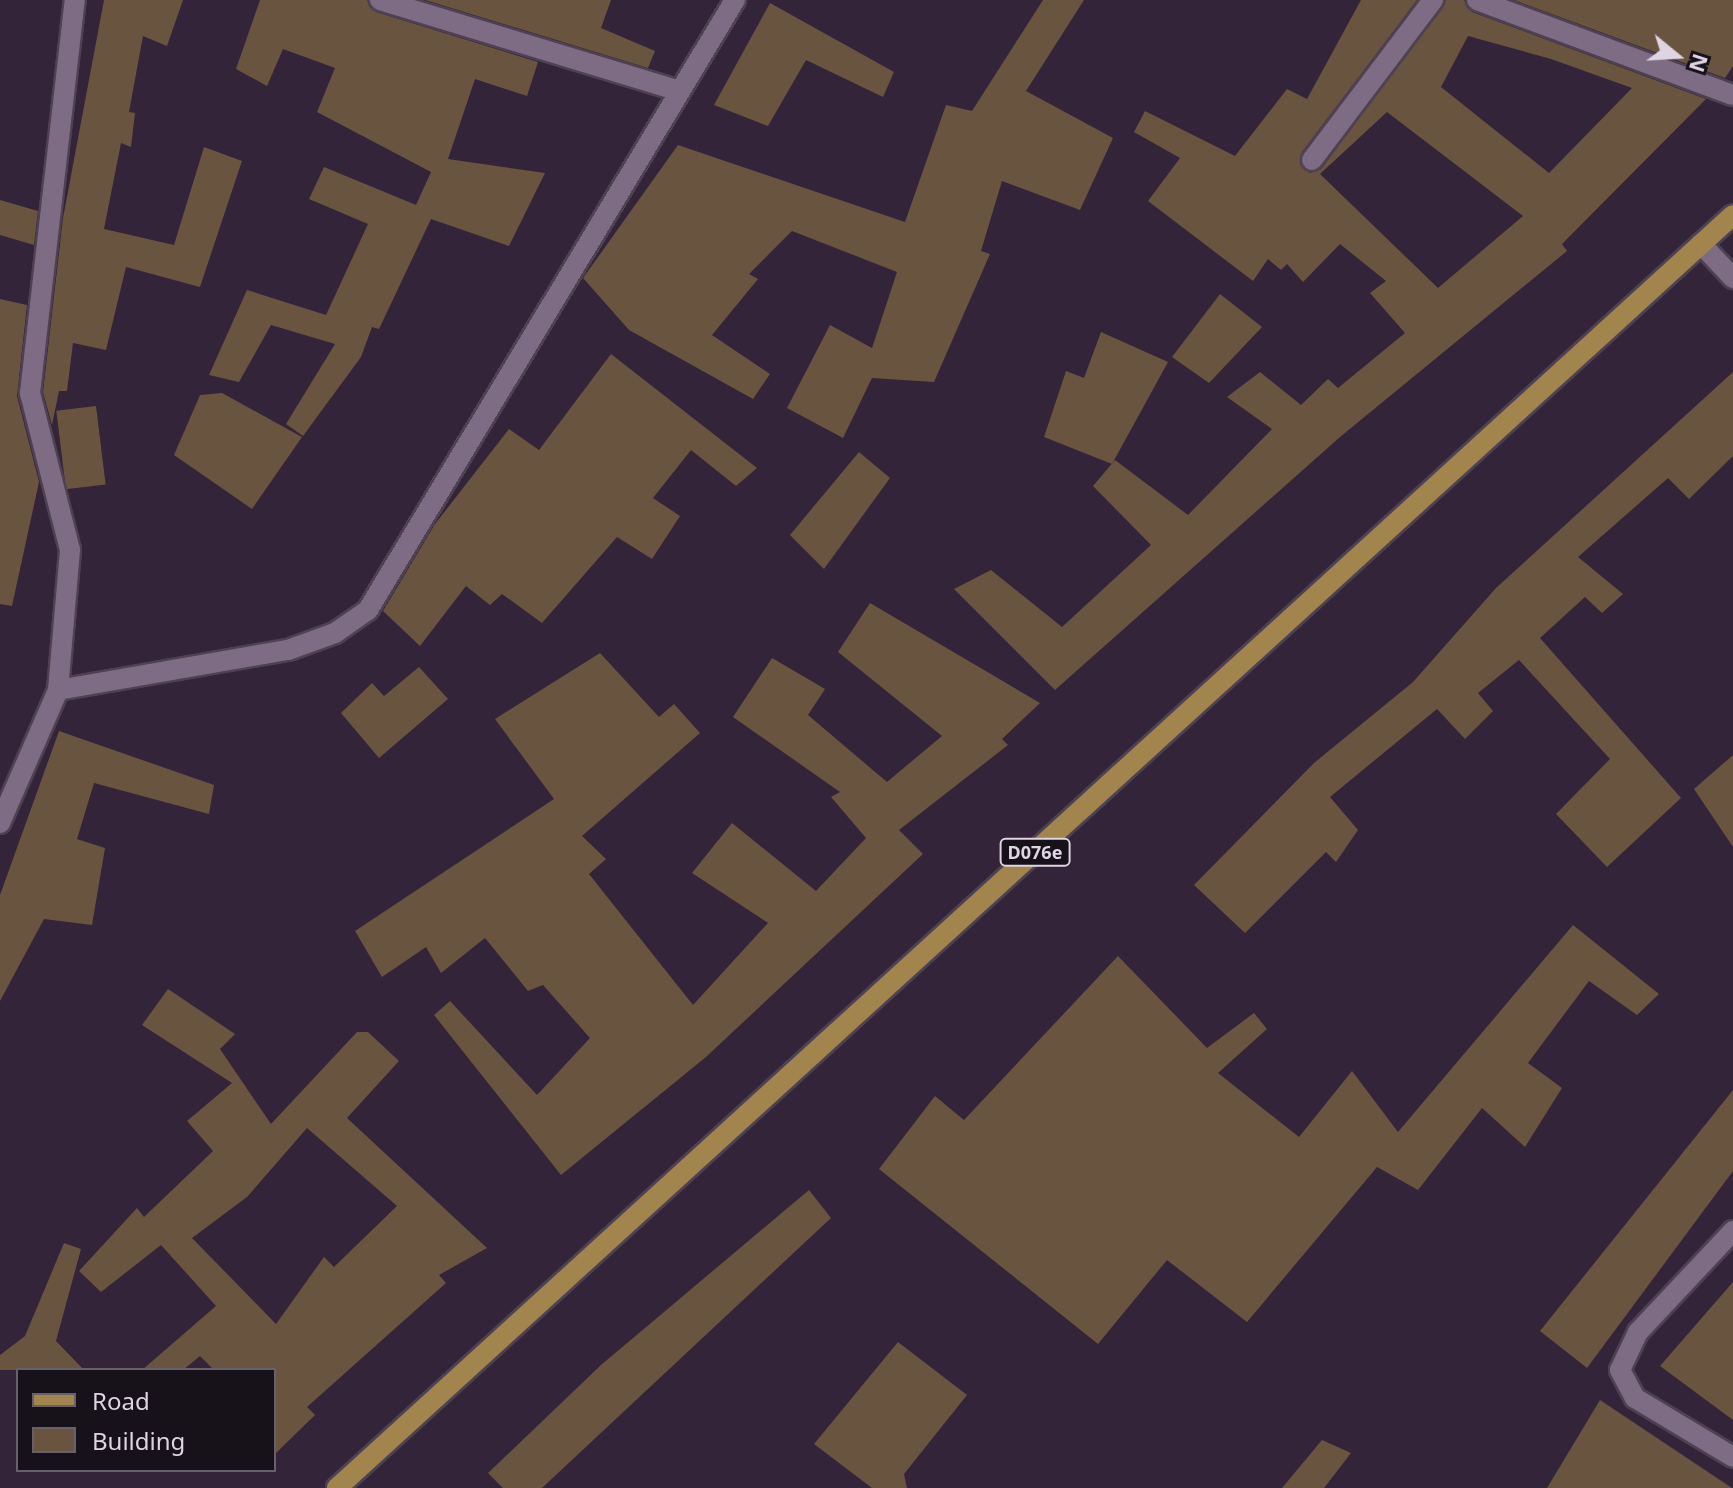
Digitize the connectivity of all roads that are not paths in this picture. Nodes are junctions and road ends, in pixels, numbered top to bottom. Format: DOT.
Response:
graph roads {
  1 [pos="75,0"];
  2 [pos="380,0"];
  3 [pos="735,0"];
  4 [pos="1433,0"];
  5 [pos="1477,0"];
  6 [pos="680,91"];
  7 [pos="1733,95"];
  8 [pos="1312,160"];
  9 [pos="1733,215"];
  10 [pos="1701,244"];
  11 [pos="1733,278"];
  12 [pos="58,690"];
  13 [pos="0,823"];
  14 [pos="1733,1231"];
  15 [pos="1733,1457"];
  16 [pos="337,1488"];
  1 -- 12 [label="street"];
  2 -- 6 [label="street"];
  3 -- 6 [label="street"];
  4 -- 8 [label="street"];
  5 -- 7 [label="street"];
  6 -- 12 [label="street"];
  9 -- 10 [label="main road, D076e"];
  10 -- 11 [label="street"];
  10 -- 16 [label="main road, D076e"];
  12 -- 13 [label="street"];
  14 -- 15 [label="street"];
}
